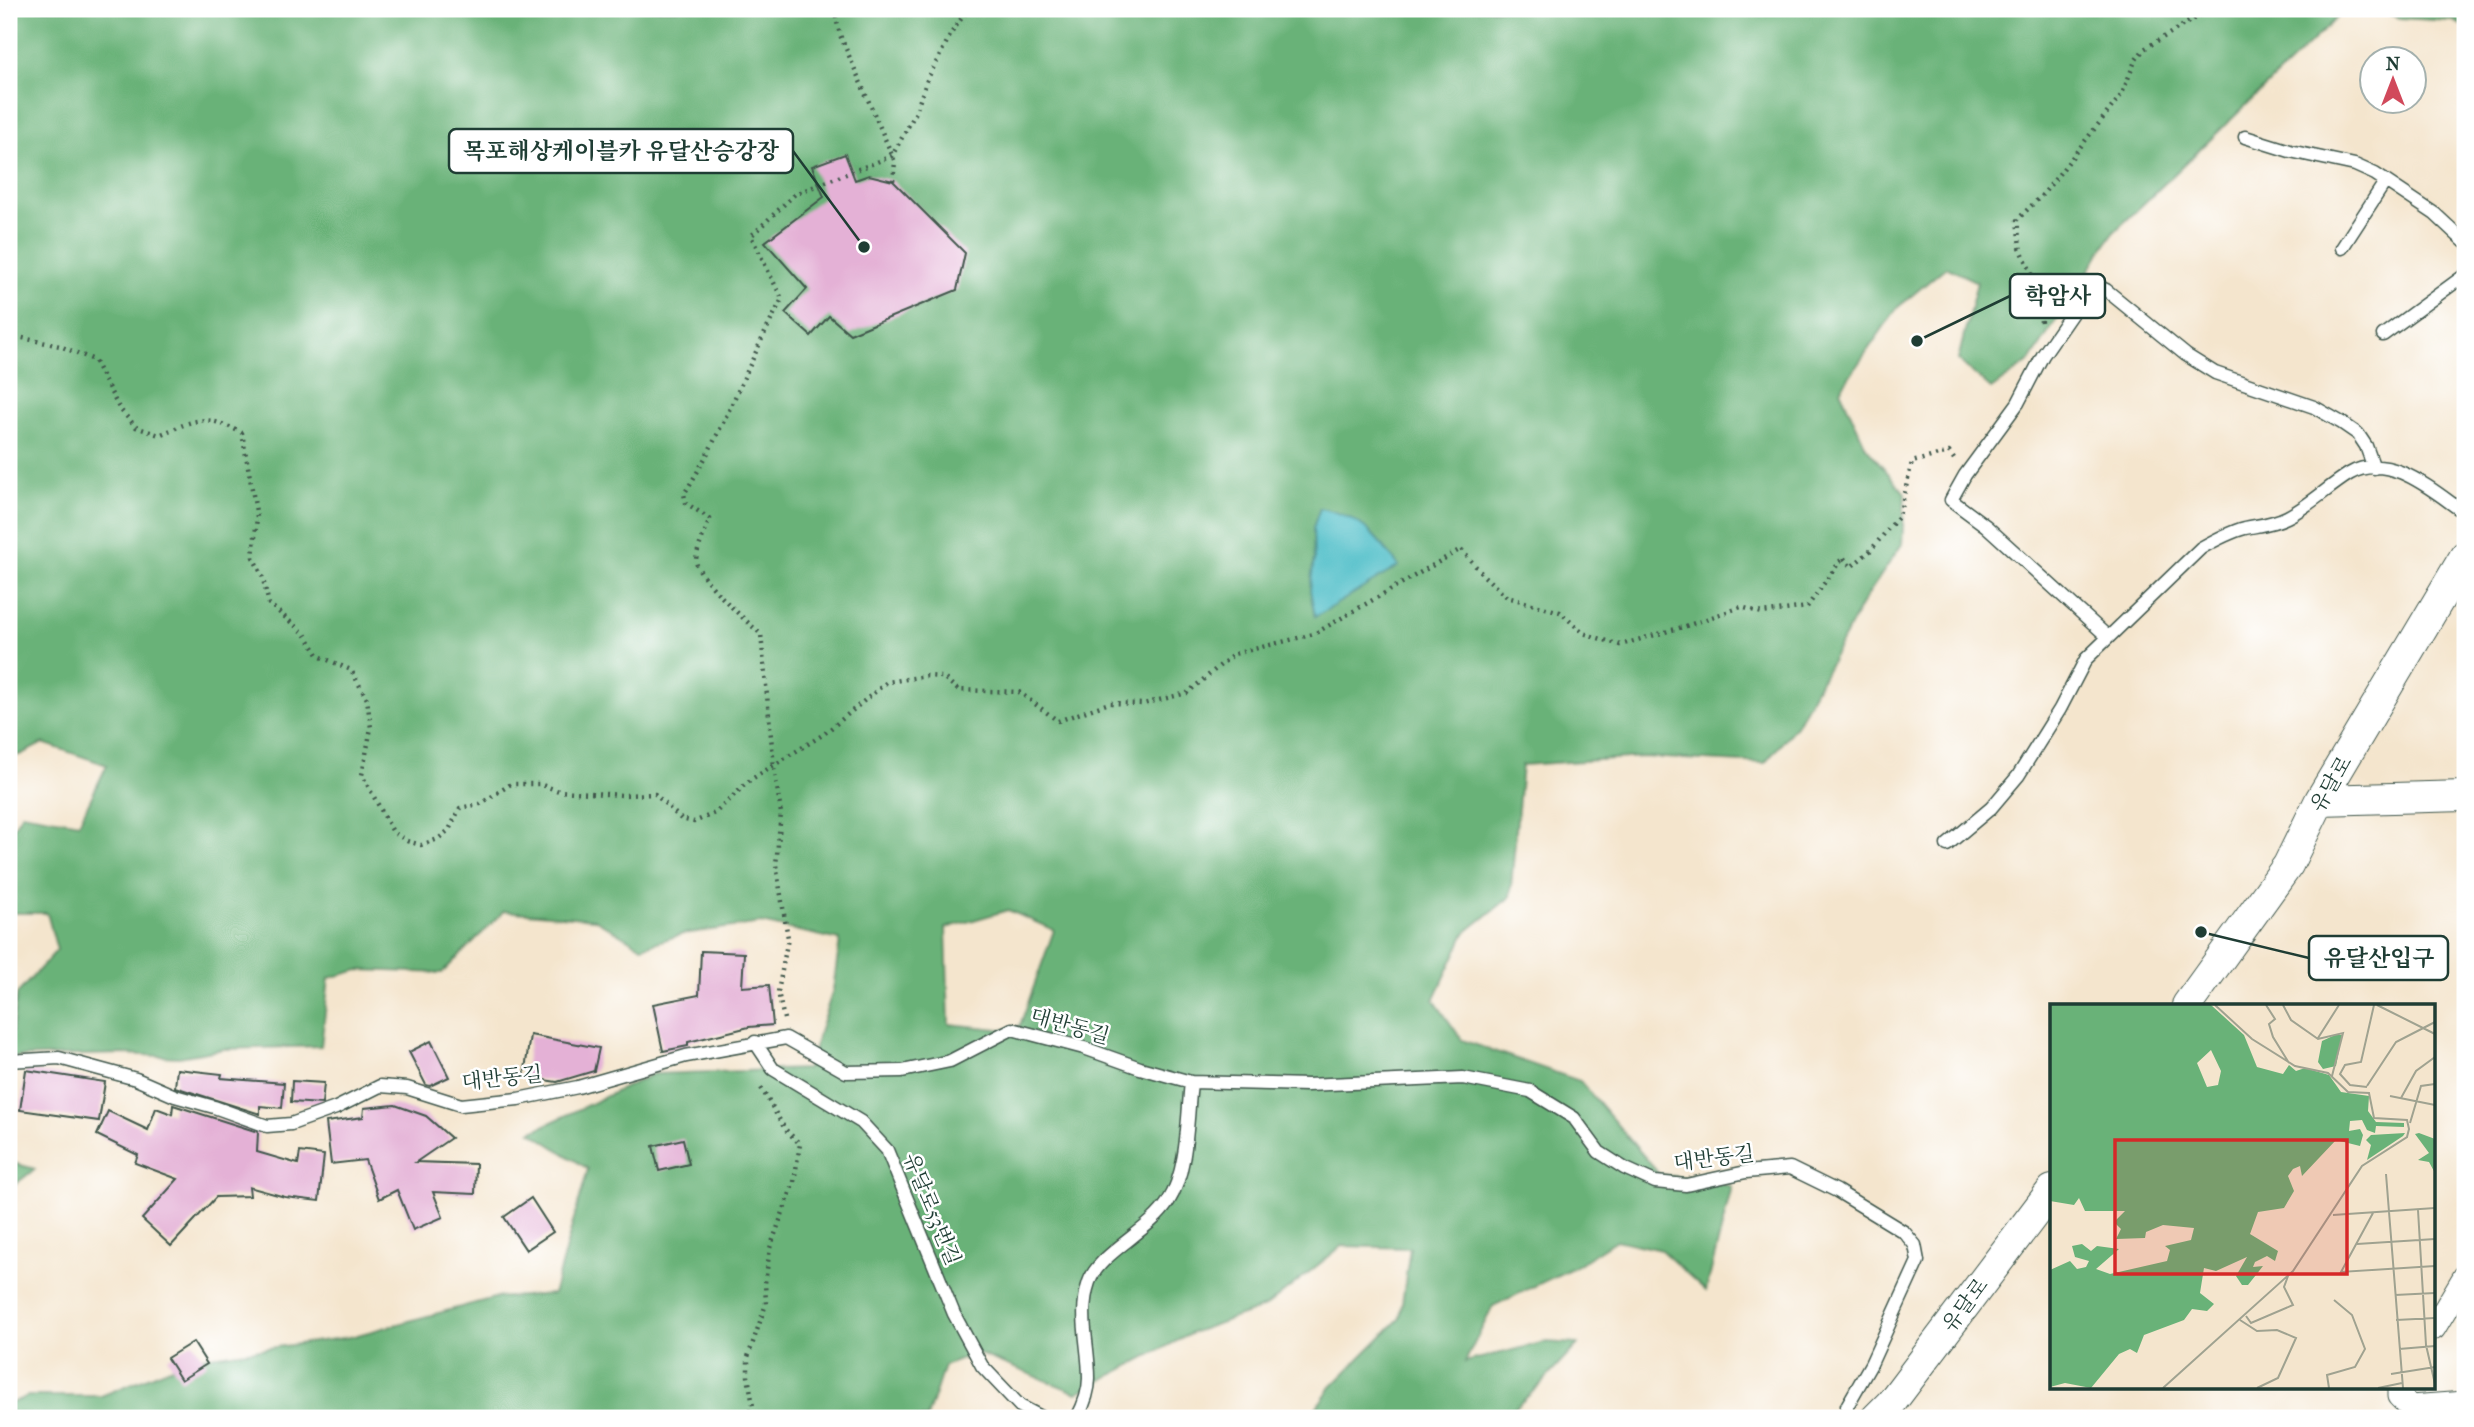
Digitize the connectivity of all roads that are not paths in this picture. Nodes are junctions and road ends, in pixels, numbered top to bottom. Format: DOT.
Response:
graph roads {
  1 [pos="2245,137"];
  2 [pos="2385,181"];
  3 [pos="2465,242"];
  4 [pos="2342,248"];
  5 [pos="2465,275"];
  6 [pos="2383,335"];
  7 [pos="2374,468"];
  8 [pos="2465,513"];
  9 [pos="2465,556"];
  10 [pos="2108,637"];
  11 [pos="2465,796"];
  12 [pos="2320,800"];
  13 [pos="1947,845"];
  14 [pos="2188,1004"];
  15 [pos="755,1042"];
  16 [pos="9,1061"];
  17 [pos="1191,1082"];
  18 [pos="2050,1193"];
  19 [pos="2465,1276"];
  20 [pos="2436,1325"];
  21 [pos="2399,1388"];
  22 [pos="2465,1403"];
  23 [pos="1043,1418"];
  24 [pos="1077,1418"];
  25 [pos="1847,1418"];
  26 [pos="1876,1418"];
  1 -- 2 [label="lane"];
  2 -- 3 [label="lane"];
  2 -- 4 [label="lane"];
  5 -- 6 [label="lane"];
  7 -- 8 [label="lane"];
  7 -- 10 [label="lane"];
  7 -- 10 [label="lane"];
  9 -- 12 [label="street, 유달로"];
  10 -- 13 [label="lane"];
  11 -- 12 [label="street"];
  12 -- 14 [label="street, 유달로"];
  15 -- 16 [label="lane, 대반동길"];
  15 -- 17 [label="lane, 대반동길"];
  15 -- 23 [label="lane, 유달로53번길"];
  17 -- 24 [label="lane"];
  17 -- 25 [label="lane, 대반동길"];
  18 -- 26 [label="street, 유달로"];
  19 -- 20 [label="street"];
  21 -- 22 [label="street"];
}
